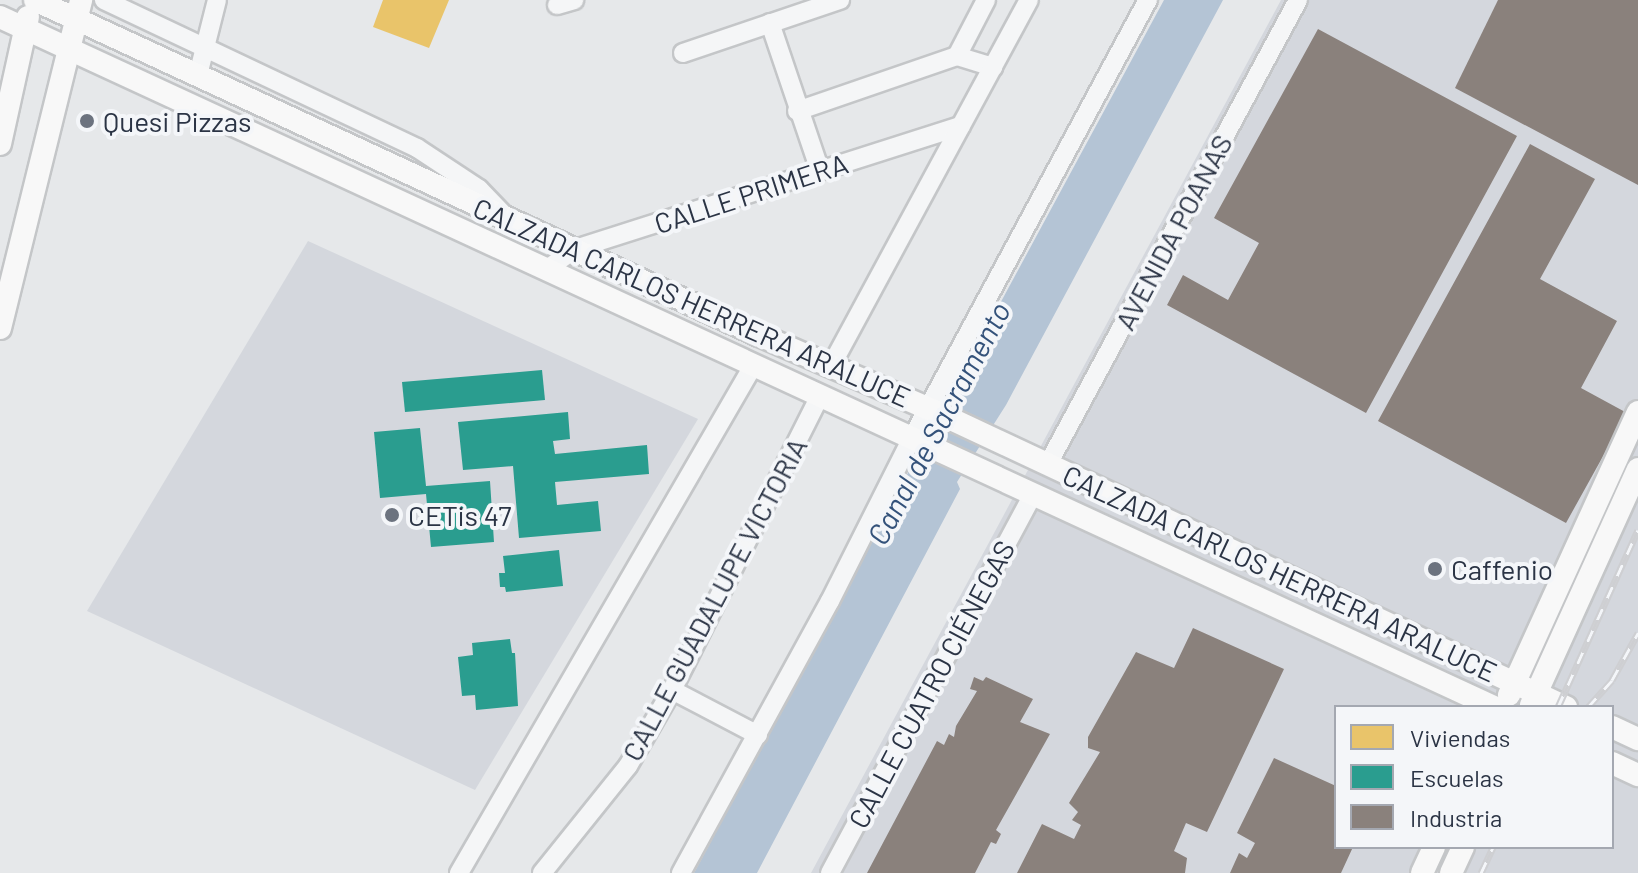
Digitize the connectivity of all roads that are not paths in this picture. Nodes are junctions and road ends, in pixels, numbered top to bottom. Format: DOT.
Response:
graph roads {
  1 [pos="33,0"];
  2 [pos="104,0"];
  3 [pos="217,0"];
  4 [pos="840,0"];
  5 [pos="986,0"];
  6 [pos="1029,0"];
  7 [pos="1148,0"];
  8 [pos="1298,0"];
  9 [pos="787,8"];
  10 [pos="79,10"];
  11 [pos="0,17"];
  12 [pos="770,23"];
  13 [pos="25,29"];
  14 [pos="207,47"];
  15 [pos="68,49"];
  16 [pos="683,53"];
  17 [pos="957,56"];
  18 [pos="993,67"];
  19 [pos="198,75"];
  20 [pos="797,111"];
  21 [pos="961,126"];
  22 [pos="0,144"];
  23 [pos="820,171"];
  24 [pos="508,219"];
  25 [pos="575,249"];
  26 [pos="546,270"];
  27 [pos="0,328"];
  28 [pos="753,366"];
  29 [pos="831,366"];
  30 [pos="820,396"];
  31 [pos="932,410"];
  32 [pos="1638,412"];
  33 [pos="916,440"];
  34 [pos="1048,464"];
  35 [pos="1638,469"];
  36 [pos="1032,496"];
  37 [pos="1121,498"];
  38 [pos="1106,530"];
  39 [pos="1514,683"];
  40 [pos="672,690"];
  41 [pos="1533,700"];
  42 [pos="1490,705"];
  43 [pos="1505,705"];
  44 [pos="1557,705"];
  45 [pos="1614,728"];
  46 [pos="758,735"];
  47 [pos="1638,739"];
  48 [pos="1614,764"];
  49 [pos="1638,775"];
  50 [pos="1433,849"];
  51 [pos="1462,849"];
  52 [pos="459,873"];
  53 [pos="542,873"];
  54 [pos="681,873"];
  55 [pos="830,873"];
  56 [pos="1422,873"];
  57 [pos="1451,873"];
  1 -- 10 [label="main road, CALZADA CARLOS HERRERA ARALUCE"];
  1 -- 13 [label="main road"];
  2 -- 14 [label="street"];
  3 -- 14 [label="street"];
  4 -- 9 [label="street"];
  5 -- 17 [label="street"];
  6 -- 18 [label="street"];
  7 -- 31 [label="street"];
  8 -- 34 [label="street, AVENIDA POANAS"];
  9 -- 12 [label="street"];
  10 -- 15 [label="main road"];
  10 -- 19 [label="main road, CALZADA CARLOS HERRERA ARALUCE"];
  11 -- 13 [label="main road, CALZADA CARLOS HERRERA ARALUCE"];
  12 -- 16 [label="street"];
  12 -- 20 [label="street"];
  13 -- 15 [label="main road, CALZADA CARLOS HERRERA ARALUCE"];
  13 -- 22 [label="main road"];
  14 -- 19 [label="street"];
  14 -- 24 [label="street"];
  15 -- 26 [label="main road, CALZADA CARLOS HERRERA ARALUCE"];
  15 -- 27 [label="main road"];
  17 -- 18 [label="street"];
  17 -- 20 [label="street"];
  18 -- 21 [label="street"];
  19 -- 24 [label="main road, CALZADA CARLOS HERRERA ARALUCE"];
  20 -- 23 [label="street"];
  21 -- 23 [label="street, CALLE PRIMERA"];
  21 -- 29 [label="street"];
  23 -- 25 [label="street, CALLE PRIMERA"];
  24 -- 25 [label="main road, CALZADA CARLOS HERRERA ARALUCE"];
  25 -- 26 [label="street, CALLE PRIMERA"];
  25 -- 29 [label="main road, CALZADA CARLOS HERRERA ARALUCE"];
  26 -- 28 [label="main road, CALZADA CARLOS HERRERA ARALUCE"];
  28 -- 30 [label="main road, CALZADA CARLOS HERRERA ARALUCE"];
  28 -- 52 [label="street"];
  29 -- 31 [label="main road, CALZADA CARLOS HERRERA ARALUCE"];
  30 -- 33 [label="main road, CALZADA CARLOS HERRERA ARALUCE"];
  30 -- 40 [label="street, CALLE GUADALUPE VICTORIA"];
  31 -- 33 [label="street"];
  31 -- 34 [label="main road, CALZADA CARLOS HERRERA ARALUCE"];
  32 -- 39 [label="main road"];
  33 -- 36 [label="main road, CALZADA CARLOS HERRERA ARALUCE"];
  33 -- 46 [label="street"];
  34 -- 37 [label="main road, CALZADA CARLOS HERRERA ARALUCE"];
  35 -- 41 [label="main road"];
  36 -- 38 [label="main road, CALZADA CARLOS HERRERA ARALUCE"];
  36 -- 55 [label="street, CALLE CUATRO CIÉNEGAS"];
  37 -- 38 [label="main road"];
  37 -- 39 [label="main road, CALZADA CARLOS HERRERA ARALUCE"];
  38 -- 42 [label="main road, CALZADA CARLOS HERRERA ARALUCE"];
  39 -- 41 [label="main road, CALZADA CARLOS HERRERA ARALUCE"];
  39 -- 43 [label="main road"];
  40 -- 46 [label="street"];
  40 -- 53 [label="street, CALLE GUADALUPE VICTORIA"];
  41 -- 44 [label="main road, CALZADA CARLOS HERRERA ARALUCE"];
  45 -- 47 [label="main road"];
  46 -- 54 [label="street"];
  48 -- 49 [label="main road"];
  50 -- 56 [label="main road"];
  51 -- 57 [label="main road"];
}
